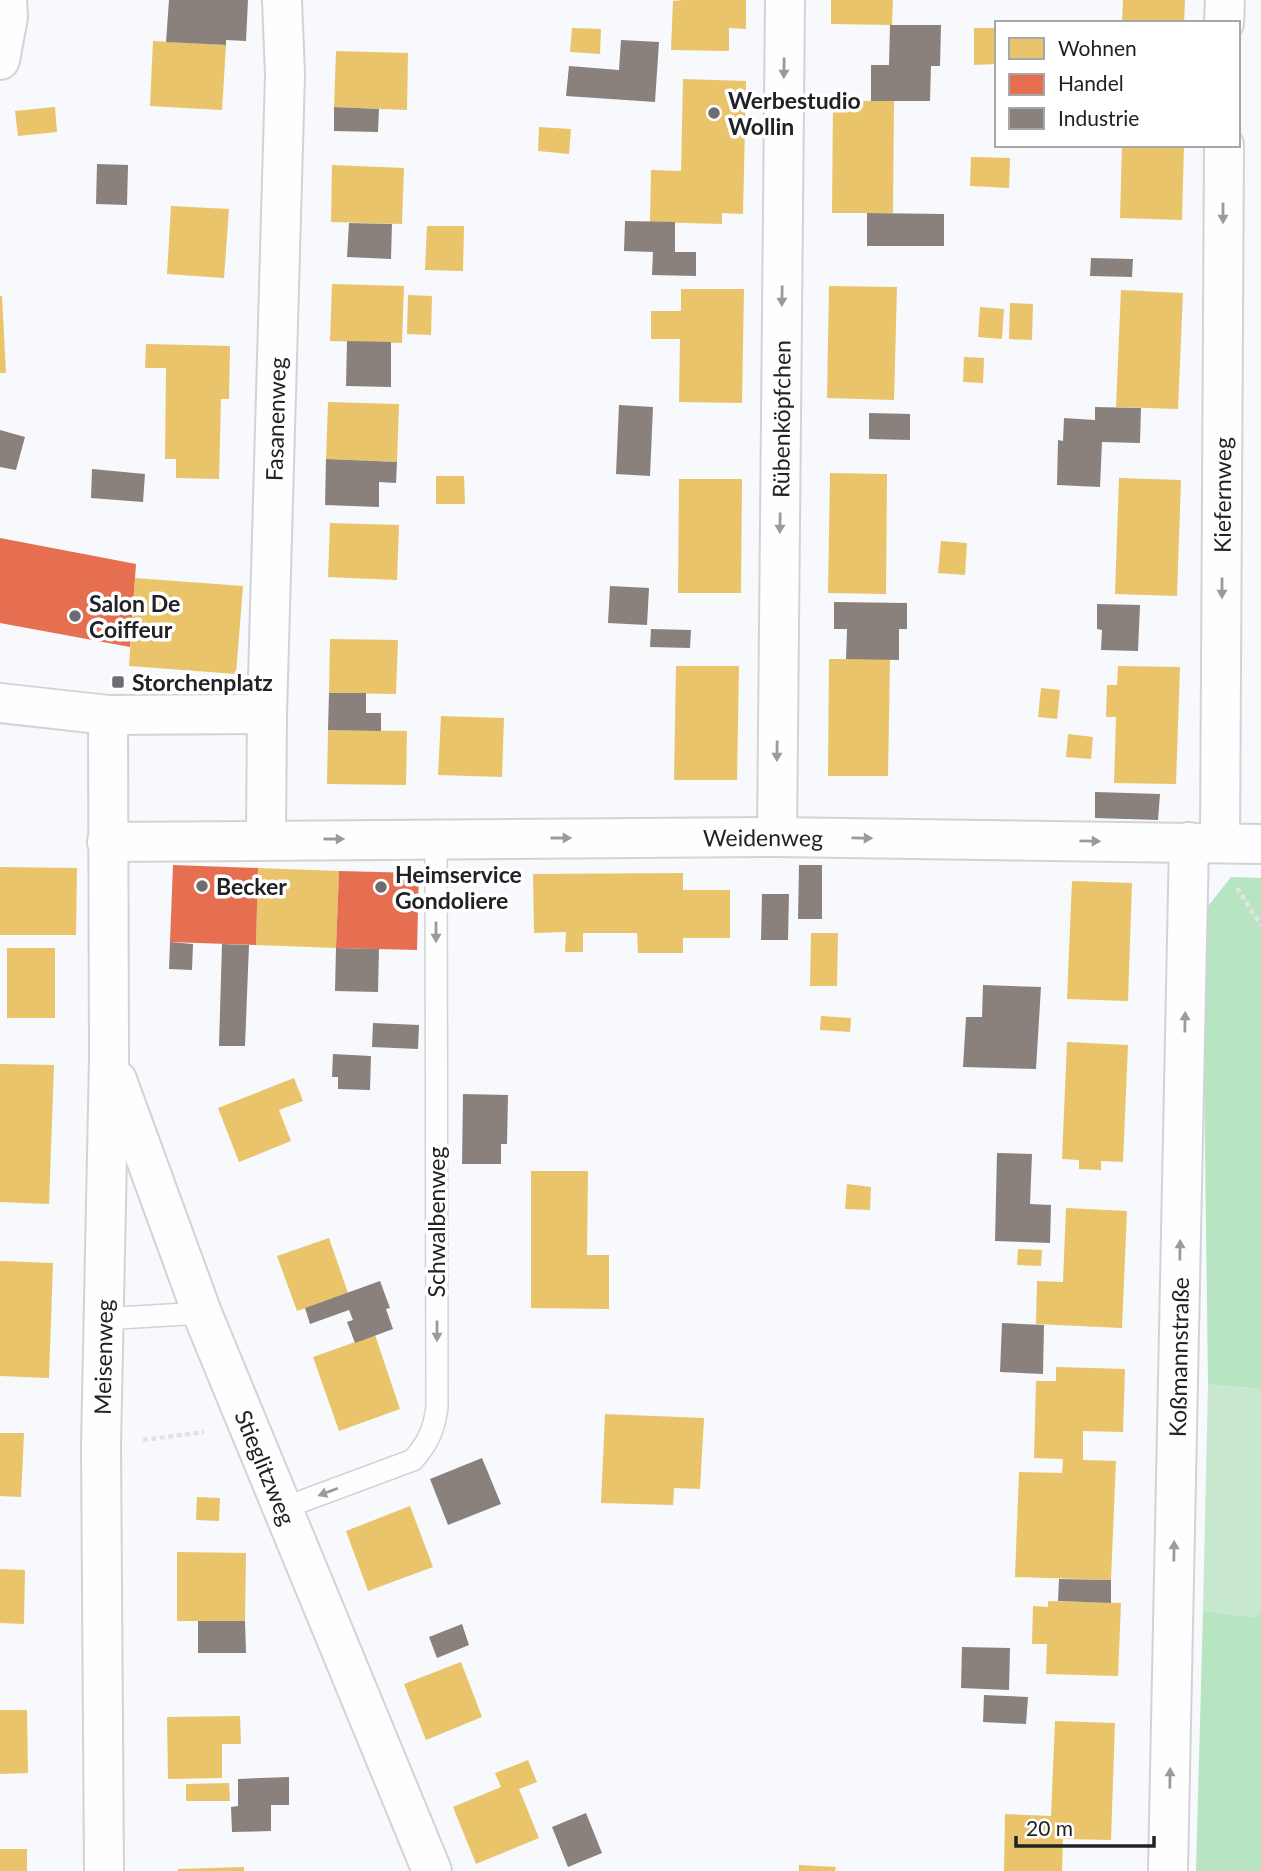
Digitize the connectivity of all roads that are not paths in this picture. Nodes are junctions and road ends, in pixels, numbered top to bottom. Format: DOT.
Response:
graph roads {
  1 [pos="8,0"];
  2 [pos="282,0"];
  3 [pos="785,0"];
  4 [pos="1224,0"];
  5 [pos="1224,21"];
  6 [pos="0,60"];
  7 [pos="1224,147"];
  8 [pos="0,703"];
  9 [pos="267,714"];
  10 [pos="108,715"];
  11 [pos="776,836"];
  12 [pos="266,839"];
  13 [pos="436,839"];
  14 [pos="107,842"];
  15 [pos="1204,842"];
  16 [pos="1261,844"];
  17 [pos="109,1059"];
  18 [pos="202,1313"];
  19 [pos="102,1319"];
  20 [pos="284,1508"];
  21 [pos="104,1871"];
  22 [pos="432,1871"];
  23 [pos="1168,1871"];
  1 -- 6 [label="street"];
  2 -- 9 [label="street, Fasanenweg"];
  3 -- 11 [label="street, Rübenköpfchen, one-way"];
  4 -- 5 [label="street"];
  7 -- 15 [label="street, Kiefernweg, one-way"];
  8 -- 10 [label="street"];
  9 -- 10 [label="street"];
  9 -- 12 [label="street, Fasanenweg"];
  10 -- 14 [label="street"];
  13 -- 11 [label="street, Weidenweg, one-way"];
  11 -- 15 [label="street, Weidenweg, one-way"];
  12 -- 13 [label="street, Weidenweg, one-way"];
  12 -- 14 [label="street"];
  13 -- 20 [label="lane, Schwalbenweg, one-way"];
  14 -- 17 [label="street, Meisenweg"];
  15 -- 16 [label="street, Weidenweg"];
  23 -- 15 [label="street, Koßmannstraße, one-way"];
  17 -- 18 [label="street, Stieglitzweg"];
  17 -- 19 [label="street, Meisenweg"];
  18 -- 19 [label="lane"];
  18 -- 20 [label="street, Stieglitzweg"];
  19 -- 21 [label="street, Meisenweg"];
  20 -- 22 [label="street, Stieglitzweg"];
}
